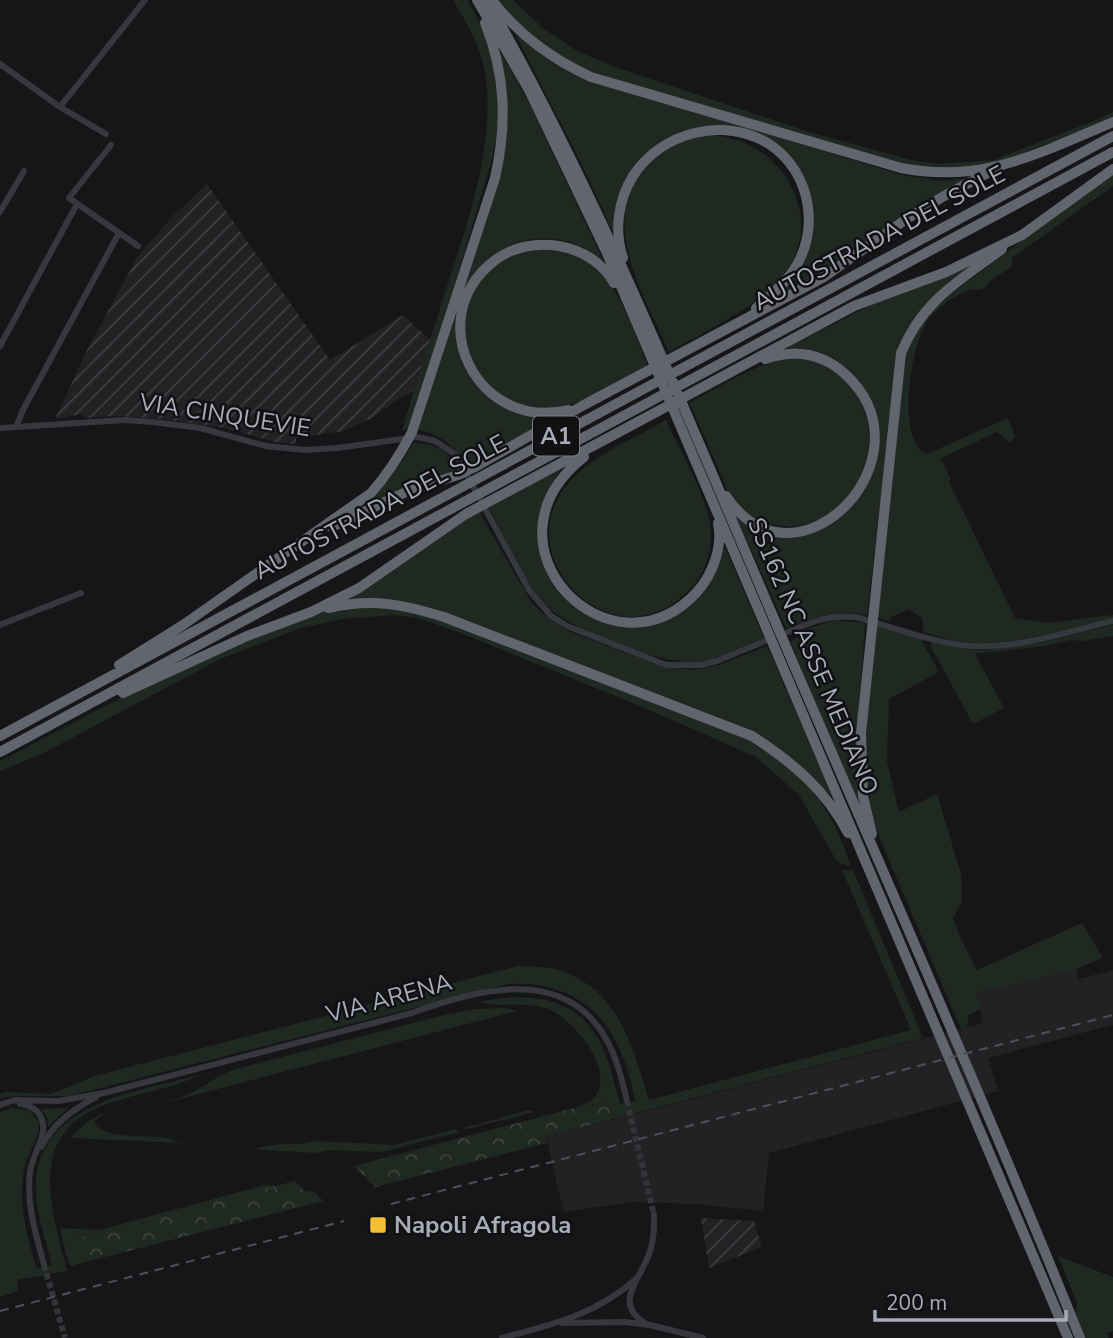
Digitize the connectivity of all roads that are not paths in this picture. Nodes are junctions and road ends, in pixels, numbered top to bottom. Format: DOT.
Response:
graph roads {
  1 [pos="145,0"];
  2 [pos="477,0"];
  3 [pos="489,0"];
  4 [pos="0,64"];
  5 [pos="60,107"];
  6 [pos="1113,122"];
  7 [pos="106,134"];
  8 [pos="1113,136"];
  9 [pos="111,145"];
  10 [pos="1113,152"];
  11 [pos="1001,166"];
  12 [pos="1113,169"];
  13 [pos="24,171"];
  14 [pos="3,199"];
  15 [pos="77,204"];
  16 [pos="0,212"];
  17 [pos="119,233"];
  18 [pos="1022,234"];
  19 [pos="138,246"];
  20 [pos="637,314"];
  21 [pos="735,324"];
  22 [pos="0,346"];
  23 [pos="738,368"];
  24 [pos="582,406"];
  25 [pos="684,421"];
  26 [pos="16,427"];
  27 [pos="0,428"];
  28 [pos="603,442"];
  29 [pos="712,476"];
  30 [pos="715,508"];
  31 [pos="301,543"];
  32 [pos="81,593"];
  33 [pos="311,612"];
  34 [pos="1113,621"];
  35 [pos="0,625"];
  36 [pos="788,632"];
  37 [pos="765,642"];
  38 [pos="37,716"];
  39 [pos="0,736"];
  40 [pos="0,752"];
  41 [pos="872,841"];
  42 [pos="858,849"];
  43 [pos="104,1093"];
  44 [pos="627,1101"];
  45 [pos="2,1104"];
  46 [pos="31,1169"];
  47 [pos="654,1215"];
  48 [pos="44,1265"];
  49 [pos="636,1278"];
  50 [pos="1055,1291"];
  51 [pos="557,1324"];
  52 [pos="650,1325"];
  53 [pos="502,1338"];
  54 [pos="703,1338"];
  55 [pos="1068,1338"];
  56 [pos="1080,1338"];
  1 -- 5 [label="street"];
  2 -- 20 [label="highway, SS162 NC ASSE MEDIANO"];
  2 -- 31 [label="highway"];
  3 -- 11 [label="highway"];
  3 -- 20 [label="highway, SS162 NC ASSE MEDIANO"];
  4 -- 5 [label="street"];
  5 -- 7 [label="street"];
  6 -- 11 [label="highway"];
  8 -- 38 [label="highway, AUTOSTRADA DEL SOLE / A1"];
  9 -- 15 [label="street"];
  10 -- 40 [label="highway, AUTOSTRADA DEL SOLE / A1"];
  11 -- 21 [label="highway"];
  12 -- 18 [label="highway"];
  13 -- 14 [label="street"];
  14 -- 16 [label="street"];
  15 -- 17 [label="street"];
  15 -- 22 [label="street"];
  17 -- 19 [label="street"];
  17 -- 26 [label="street"];
  18 -- 23 [label="highway"];
  18 -- 41 [label="highway"];
  20 -- 21 [label="highway"];
  20 -- 24 [label="highway"];
  20 -- 25 [label="highway, SS162 NC ASSE MEDIANO"];
  21 -- 24 [label="highway"];
  23 -- 28 [label="highway"];
  23 -- 29 [label="highway"];
  24 -- 31 [label="highway"];
  25 -- 29 [label="highway, SS162 NC ASSE MEDIANO"];
  25 -- 30 [label="highway, SS162 NC ASSE MEDIANO"];
  26 -- 27 [label="street, VIA CINQUEVIE"];
  26 -- 37 [label="street, VIA CINQUEVIE"];
  28 -- 30 [label="highway"];
  28 -- 33 [label="highway"];
  29 -- 41 [label="highway, SS162 NC ASSE MEDIANO"];
  30 -- 42 [label="highway, SS162 NC ASSE MEDIANO"];
  31 -- 38 [label="highway"];
  32 -- 35 [label="street"];
  33 -- 40 [label="highway"];
  33 -- 42 [label="highway"];
  34 -- 36 [label="street"];
  38 -- 39 [label="highway, AUTOSTRADA DEL SOLE / A1"];
  41 -- 50 [label="highway"];
  42 -- 50 [label="highway"];
  43 -- 44 [label="street, VIA ARENA"];
  43 -- 45 [label="street, VIA ARENA"];
  43 -- 46 [label="street, VIA ARENA"];
  45 -- 46 [label="street, VIA ARENA"];
  46 -- 48 [label="street, VIA ARENA"];
  47 -- 49 [label="street"];
  49 -- 51 [label="street"];
  49 -- 52 [label="street"];
  50 -- 55 [label="highway"];
  50 -- 56 [label="highway"];
  51 -- 52 [label="street"];
  51 -- 53 [label="street"];
  52 -- 54 [label="street"];
}
